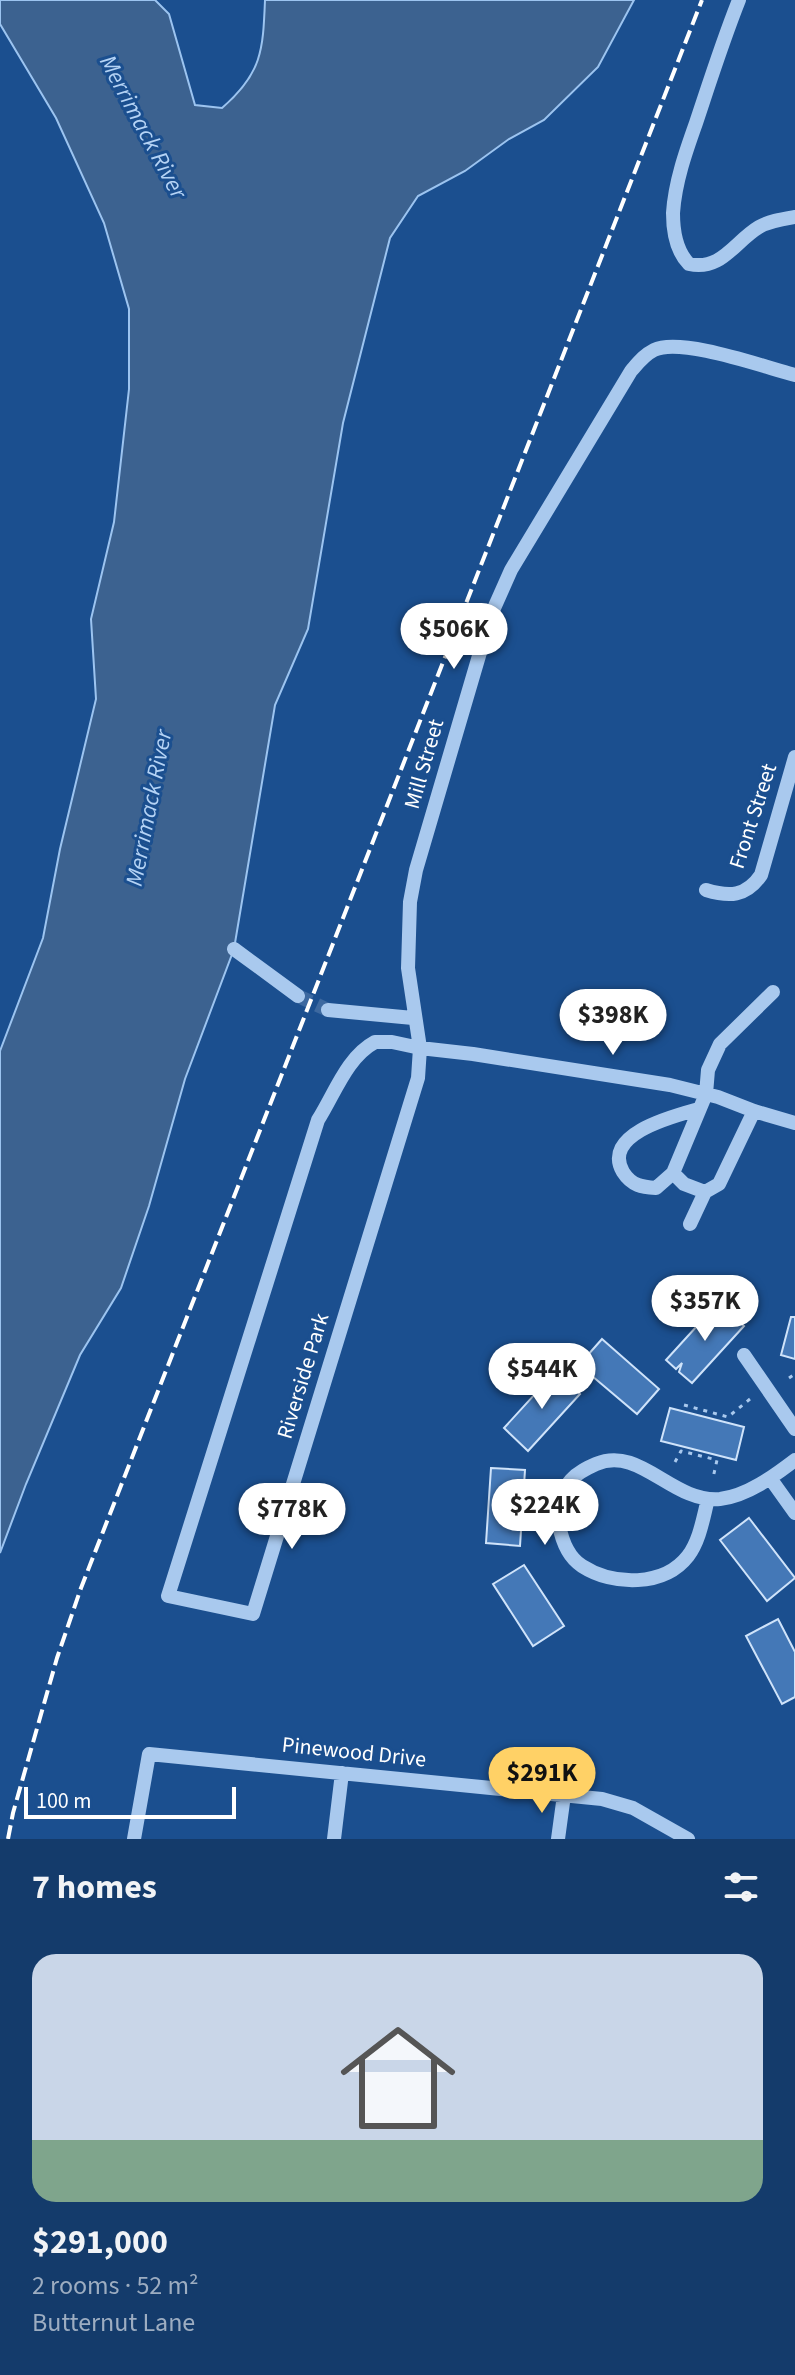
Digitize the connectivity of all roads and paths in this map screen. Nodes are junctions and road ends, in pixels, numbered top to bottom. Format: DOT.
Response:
graph roads {
  1 [pos="739,0"];
  2 [pos="795,217"];
  3 [pos="795,375"];
  4 [pos="795,757"];
  5 [pos="706,890"];
  6 [pos="234,949"];
  7 [pos="773,992"];
  8 [pos="298,996"];
  9 [pos="328,1010"];
  10 [pos="413,1018"];
  11 [pos="420,1048"];
  12 [pos="702,1102"];
  13 [pos="754,1111"];
  14 [pos="795,1123"];
  15 [pos="673,1173"];
  16 [pos="705,1192"];
  17 [pos="690,1224"];
  18 [pos="744,1355"];
  19 [pos="795,1374"];
  20 [pos="789,1378"];
  21 [pos="750,1399"];
  22 [pos="684,1405"];
  23 [pos="795,1429"];
  24 [pos="795,1460"];
  25 [pos="675,1462"];
  26 [pos="713,1478"];
  27 [pos="770,1478"];
  28 [pos="708,1499"];
  29 [pos="795,1513"];
  30 [pos="342,1773"];
  31 [pos="564,1795"];
  32 [pos="134,1839"];
  33 [pos="334,1839"];
  34 [pos="558,1839"];
  35 [pos="688,1839"];
  1 -- 2 [label="street"];
  3 -- 10 [label="street, Mill Street"];
  4 -- 5 [label="street, Front Street"];
  6 -- 8 [label="street"];
  7 -- 12 [label="street"];
  9 -- 10 [label="street"];
  10 -- 11 [label="street, Mill Street"];
  11 -- 11 [label="street, Riverside Park"];
  11 -- 12 [label="street"];
  12 -- 13 [label="street"];
  12 -- 15 [label="street"];
  12 -- 15 [label="street"];
  13 -- 14 [label="street"];
  13 -- 16 [label="street"];
  15 -- 16 [label="street"];
  16 -- 17 [label="street"];
  18 -- 23 [label="street"];
  19 -- 20 [label="path"];
  21 -- 22 [label="path"];
  24 -- 27 [label="street"];
  25 -- 26 [label="path"];
  27 -- 28 [label="street"];
  27 -- 29 [label="street"];
  28 -- 28 [label="street"];
  30 -- 31 [label="street, Pinewood Drive"];
  30 -- 32 [label="street, Pinewood Drive"];
  30 -- 33 [label="street"];
  31 -- 34 [label="street"];
  31 -- 35 [label="street, Pinewood Drive"];
}
